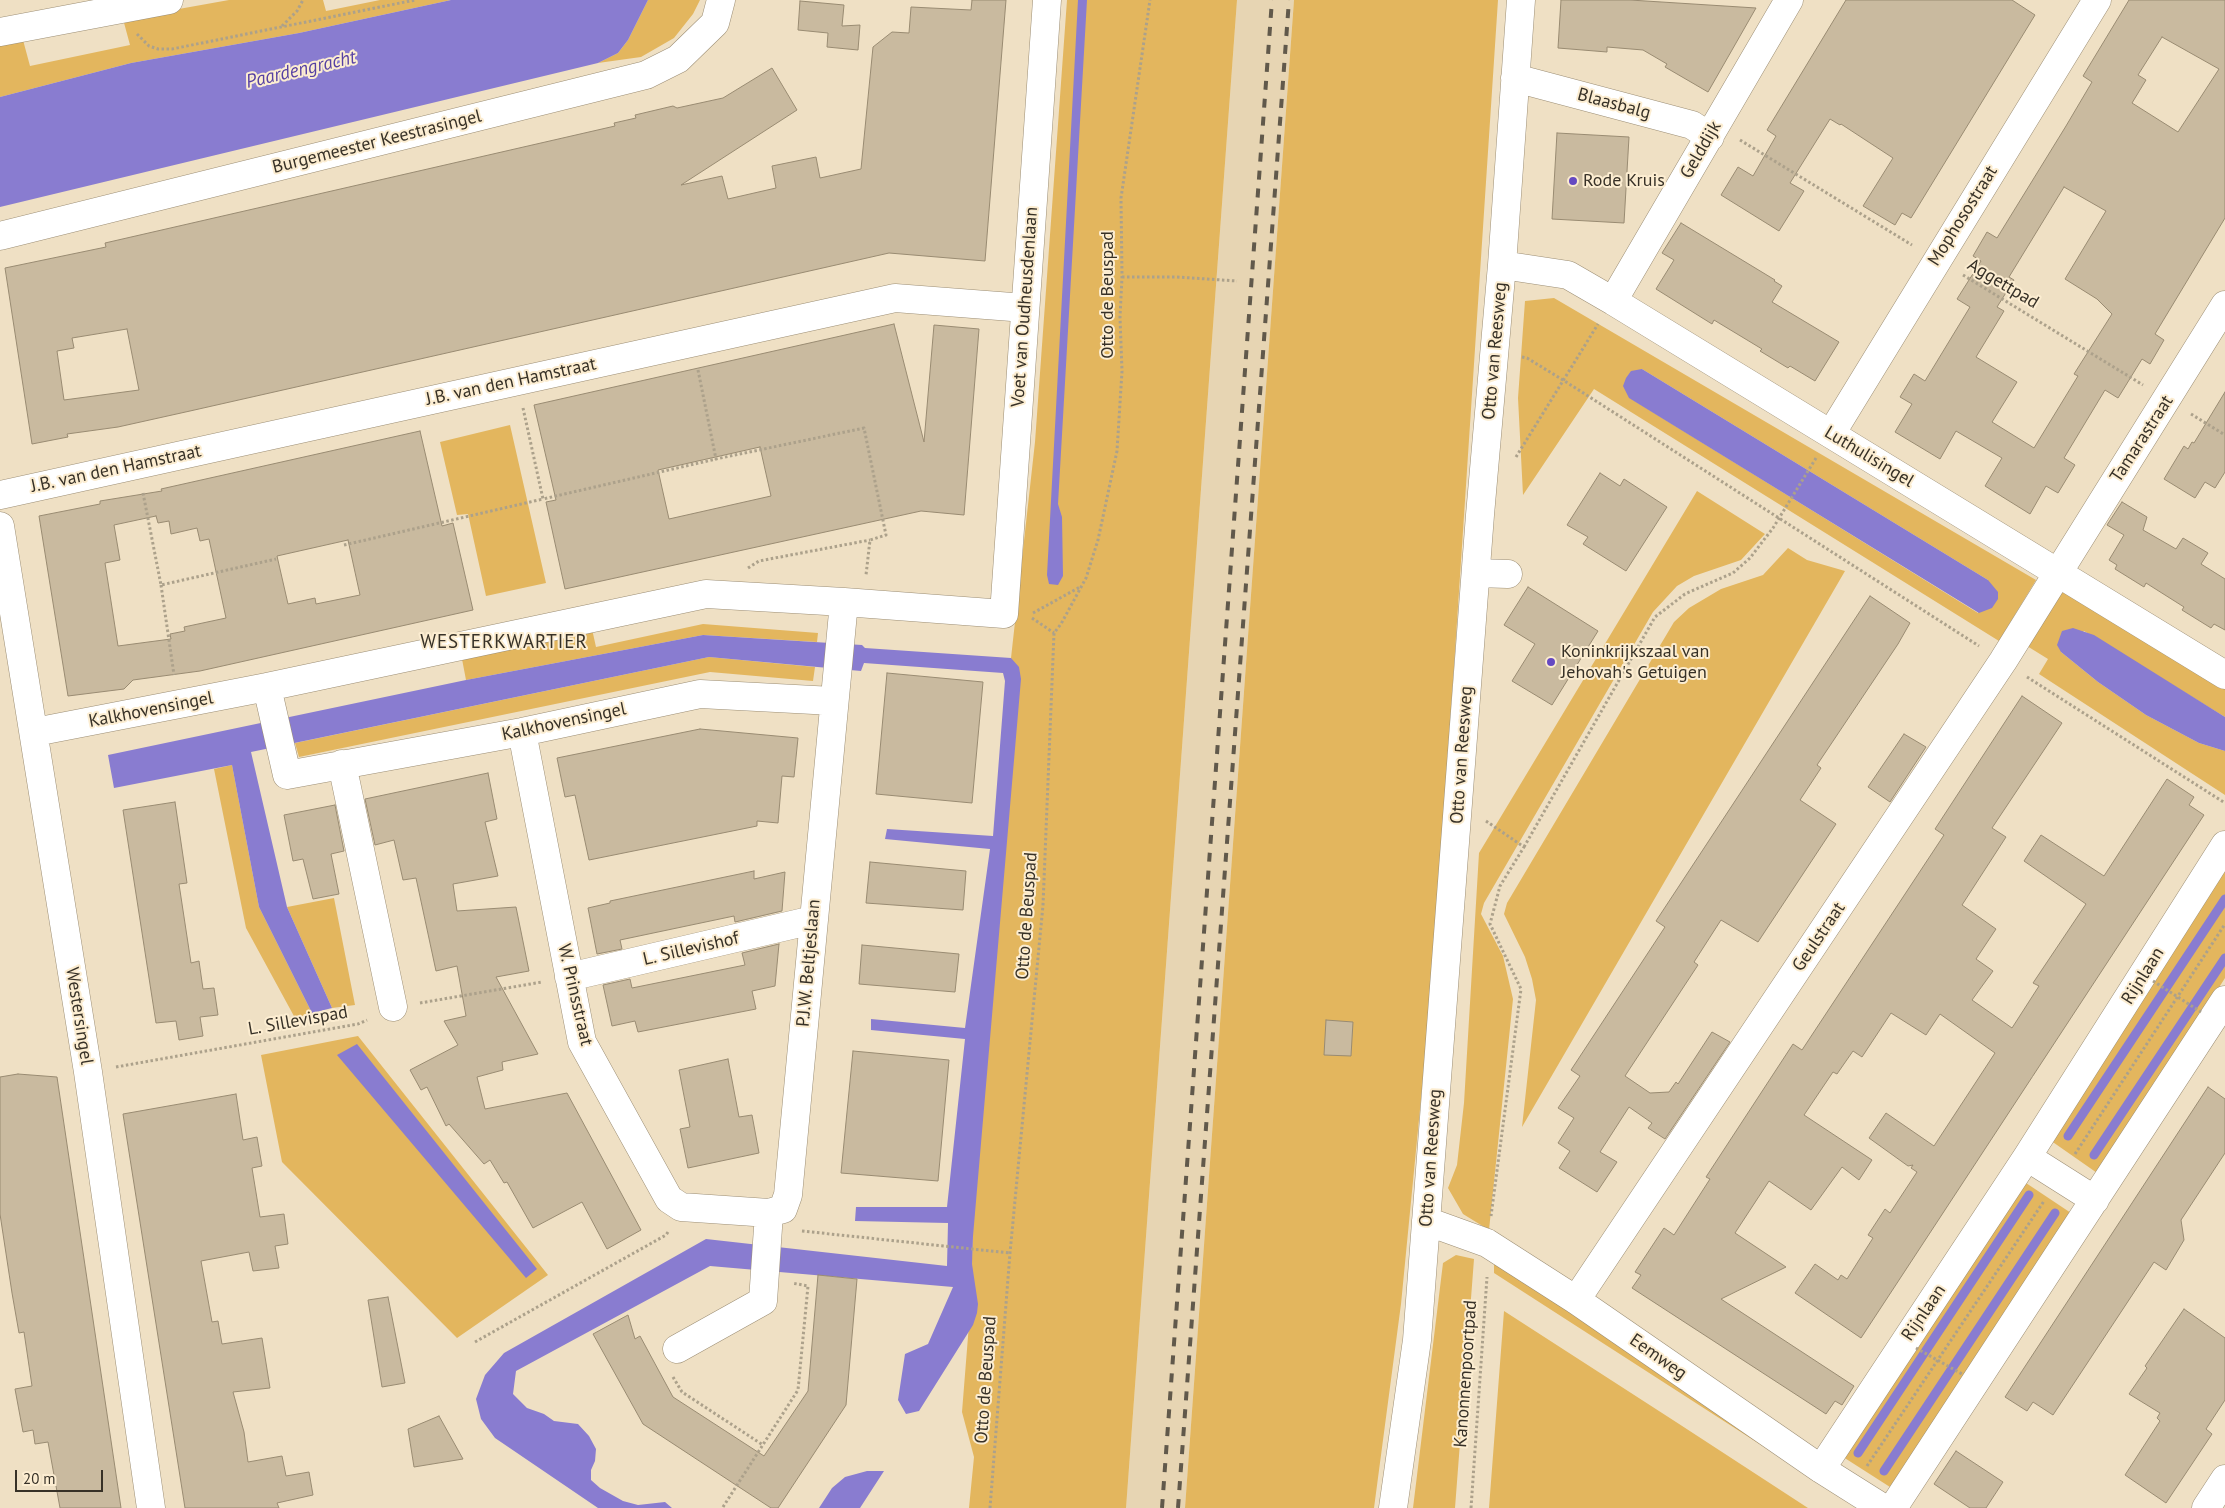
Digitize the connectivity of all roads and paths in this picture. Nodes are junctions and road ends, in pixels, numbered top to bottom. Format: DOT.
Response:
graph roads {
  1 [pos="169,0"];
  2 [pos="303,0"];
  3 [pos="415,0"];
  4 [pos="722,0"];
  5 [pos="1048,0"];
  6 [pos="1150,0"];
  7 [pos="1521,0"];
  8 [pos="1789,0"];
  9 [pos="2097,0"];
  10 [pos="128,8"];
  11 [pos="282,26"];
  12 [pos="0,32"];
  13 [pos="1515,78"];
  14 [pos="1713,131"];
  15 [pos="0,236"];
  16 [pos="1936,259"];
  17 [pos="1502,265"];
  18 [pos="1122,277"];
  19 [pos="1236,281"];
  20 [pos="1613,300"];
  21 [pos="2225,305"];
  22 [pos="1025,308"];
  23 [pos="693,342"];
  24 [pos="1495,352"];
  25 [pos="1563,380"];
  26 [pos="517,381"];
  27 [pos="2168,400"];
  28 [pos="1831,434"];
  29 [pos="2225,435"];
  30 [pos="716,460"];
  31 [pos="138,464"];
  32 [pos="1512,464"];
  33 [pos="0,494"];
  34 [pos="543,499"];
  35 [pos="1780,518"];
  36 [pos="0,526"];
  37 [pos="870,540"];
  38 [pos="344,545"];
  39 [pos="276,559"];
  40 [pos="744,570"];
  41 [pos="2058,571"];
  42 [pos="1476,573"];
  43 [pos="1508,574"];
  44 [pos="161,585"];
  45 [pos="1081,587"];
  46 [pos="850,609"];
  47 [pos="1016,615"];
  48 [pos="2003,662"];
  49 [pos="2225,675"];
  50 [pos="267,688"];
  51 [pos="834,693"];
  52 [pos="178,704"];
  53 [pos="35,732"];
  54 [pos="522,732"];
  55 [pos="342,764"];
  56 [pos="1458,802"];
  57 [pos="2225,803"];
  58 [pos="2225,845"];
  59 [pos="1524,847"];
  60 [pos="813,920"];
  61 [pos="2225,924"];
  62 [pos="569,977"];
  63 [pos="2153,981"];
  64 [pos="2178,998"];
  65 [pos="2225,1000"];
  66 [pos="393,1007"];
  67 [pos="2201,1012"];
  68 [pos="88,1072"];
  69 [pos="2076,1151"];
  70 [pos="2027,1157"];
  71 [pos="2095,1200"];
  72 [pos="681,1207"];
  73 [pos="2040,1208"];
  74 [pos="773,1220"];
  75 [pos="1426,1221"];
  76 [pos="1488,1243"];
  77 [pos="1010,1253"];
  78 [pos="764,1278"];
  79 [pos="1576,1300"];
  80 [pos="475,1342"];
  81 [pos="1916,1348"];
  82 [pos="677,1349"];
  83 [pos="1938,1360"];
  84 [pos="1962,1374"];
  85 [pos="763,1445"];
  86 [pos="1868,1465"];
  87 [pos="1821,1469"];
  88 [pos="2225,1479"];
  89 [pos="723,1507"];
  90 [pos="151,1508"];
  91 [pos="990,1508"];
  92 [pos="1393,1508"];
  93 [pos="1471,1508"];
  94 [pos="1883,1508"];
  95 [pos="1893,1508"];
  96 [pos="2206,1508"];
  1 -- 10 [label="street"];
  2 -- 11 [label="path"];
  3 -- 11 [label="path"];
  4 -- 15 [label="street, Burgemeester Keestrasingel"];
  5 -- 22 [label="street, Voet van Oudheusdenlaan"];
  6 -- 18 [label="path, Otto de Beuspad"];
  7 -- 13 [label="street, Otto van Reesweg"];
  8 -- 14 [label="street, Gelddijk"];
  9 -- 16 [label="street, Mophosostraat"];
  10 -- 11 [label="path"];
  10 -- 12 [label="street"];
  13 -- 14 [label="street, Blaasbalg"];
  13 -- 17 [label="street, Otto van Reesweg"];
  14 -- 16 [label="path, Aggettpad"];
  14 -- 20 [label="street, Gelddijk"];
  16 -- 27 [label="path, Aggettpad"];
  16 -- 28 [label="street, Mophosostraat"];
  17 -- 20 [label="street, Luthulisingel"];
  17 -- 24 [label="street, Otto van Reesweg"];
  18 -- 19 [label="path"];
  18 -- 45 [label="path, Otto de Beuspad"];
  20 -- 25 [label="path"];
  20 -- 28 [label="street, Luthulisingel"];
  21 -- 27 [label="street, Tamarastraat"];
  22 -- 23 [label="street, J.B. van den Hamstraat"];
  22 -- 47 [label="street, Voet van Oudheusdenlaan"];
  23 -- 26 [label="street, J.B. van den Hamstraat"];
  23 -- 30 [label="path"];
  24 -- 25 [label="path"];
  24 -- 42 [label="street, Otto van Reesweg"];
  25 -- 32 [label="path"];
  25 -- 35 [label="path"];
  26 -- 31 [label="street, J.B. van den Hamstraat"];
  26 -- 34 [label="path"];
  27 -- 29 [label="path, Aggettpad"];
  27 -- 41 [label="street, Tamarastraat"];
  28 -- 35 [label="path, Kanonnenpoortpad"];
  28 -- 41 [label="street, Luthulisingel"];
  30 -- 34 [label="path"];
  30 -- 37 [label="path"];
  31 -- 33 [label="street, J.B. van den Hamstraat"];
  31 -- 44 [label="path"];
  34 -- 38 [label="path"];
  35 -- 48 [label="path"];
  35 -- 59 [label="path, Kanonnenpoortpad"];
  36 -- 53 [label="street, Westersingel"];
  37 -- 40 [label="path"];
  37 -- 46 [label="path"];
  39 -- 44 [label="path"];
  41 -- 48 [label="street, Geulstraat"];
  41 -- 49 [label="street, Luthulisingel"];
  42 -- 43 [label="street"];
  42 -- 56 [label="street, Otto van Reesweg"];
  44 -- 52 [label="path"];
  45 -- 47 [label="path"];
  45 -- 77 [label="path, Otto de Beuspad"];
  46 -- 47 [label="street, Kalkhovensingel"];
  46 -- 50 [label="street, Kalkhovensingel"];
  46 -- 51 [label="street"];
  48 -- 57 [label="path"];
  48 -- 79 [label="street, Geulstraat"];
  50 -- 52 [label="street, Kalkhovensingel"];
  50 -- 55 [label="street, Kalkhovensingel"];
  51 -- 54 [label="street, Kalkhovensingel"];
  51 -- 60 [label="street, P.J.W. Beltjeslaan"];
  52 -- 53 [label="street, Kalkhovensingel"];
  53 -- 68 [label="street, Westersingel"];
  54 -- 55 [label="street, Kalkhovensingel"];
  54 -- 62 [label="street, W. Prinsstraat"];
  55 -- 66 [label="street"];
  56 -- 59 [label="path"];
  56 -- 75 [label="street, Otto van Reesweg"];
  58 -- 70 [label="street, Rijnlaan"];
  59 -- 76 [label="path, Kanonnenpoortpad"];
  60 -- 62 [label="street, L. Sillevishof"];
  60 -- 74 [label="street, P.J.W. Beltjeslaan"];
  61 -- 64 [label="path"];
  62 -- 66 [label="path, L. Sillevispad"];
  62 -- 72 [label="street, W. Prinsstraat"];
  63 -- 64 [label="path, bridge"];
  64 -- 67 [label="path, bridge"];
  64 -- 69 [label="path"];
  65 -- 71 [label="street"];
  66 -- 68 [label="path, L. Sillevispad"];
  68 -- 90 [label="street, Westersingel"];
  70 -- 71 [label="street"];
  70 -- 87 [label="street, Rijnlaan"];
  71 -- 95 [label="street"];
  72 -- 74 [label="street"];
  72 -- 80 [label="path"];
  73 -- 83 [label="path"];
  74 -- 77 [label="path"];
  74 -- 78 [label="street, P.J.W. Beltjeslaan"];
  75 -- 76 [label="street, Eemweg"];
  75 -- 92 [label="street, Otto van Reesweg"];
  76 -- 79 [label="street, Eemweg"];
  76 -- 93 [label="path, Kanonnenpoortpad"];
  77 -- 91 [label="path, Otto de Beuspad"];
  78 -- 82 [label="street, P.J.W. Beltjeslaan"];
  78 -- 85 [label="path"];
  79 -- 87 [label="street, Eemweg"];
  81 -- 83 [label="path, bridge"];
  82 -- 85 [label="path"];
  83 -- 84 [label="path, bridge"];
  83 -- 86 [label="path"];
  85 -- 89 [label="path"];
  87 -- 94 [label="street, Eemweg"];
  88 -- 96 [label="street"];
}
